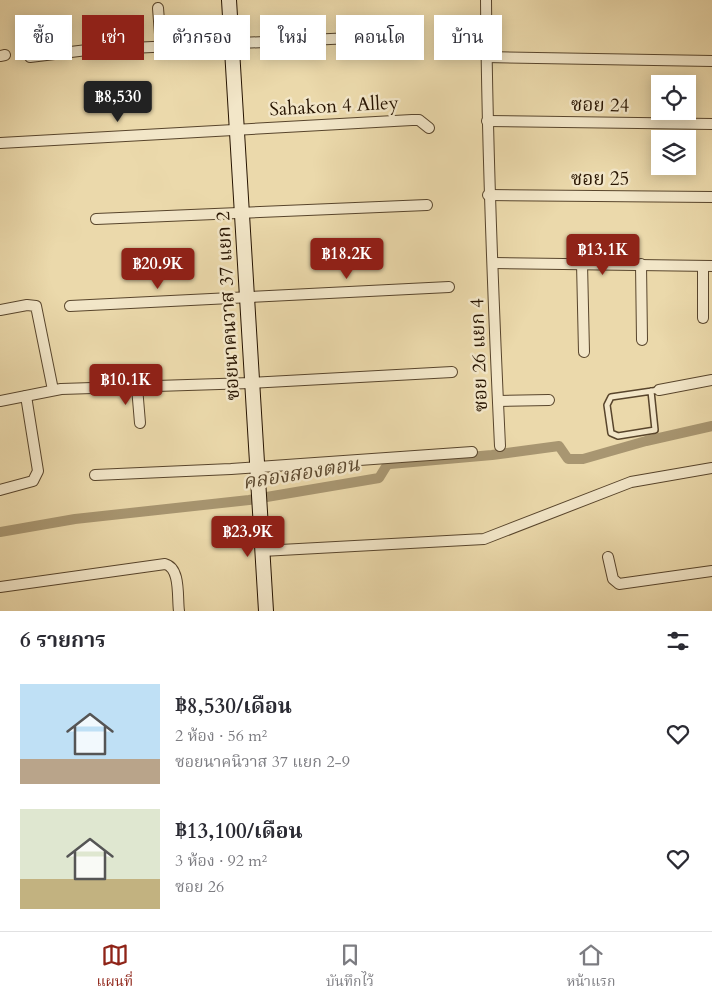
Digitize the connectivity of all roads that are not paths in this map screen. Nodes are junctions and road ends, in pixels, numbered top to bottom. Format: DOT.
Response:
graph roads {
  1 [pos="229,0"];
  2 [pos="486,0"];
  3 [pos="158,8"];
  4 [pos="159,15"];
  5 [pos="230,15"];
  6 [pos="486,15"];
  7 [pos="336,39"];
  8 [pos="250,43"];
  9 [pos="154,47"];
  10 [pos="72,52"];
  11 [pos="502,57"];
  12 [pos="233,60"];
  13 [pos="486,60"];
  14 [pos="712,61"];
  15 [pos="487,121"];
  16 [pos="712,124"];
  17 [pos="429,128"];
  18 [pos="238,129"];
  19 [pos="0,143"];
  20 [pos="488,195"];
  21 [pos="712,197"];
  22 [pos="427,205"];
  23 [pos="243,214"];
  24 [pos="96,219"];
  25 [pos="494,263"];
  26 [pos="582,263"];
  27 [pos="641,264"];
  28 [pos="707,266"];
  29 [pos="448,287"];
  30 [pos="246,299"];
  31 [pos="70,306"];
  32 [pos="0,310"];
  33 [pos="702,318"];
  34 [pos="642,340"];
  35 [pos="584,352"];
  36 [pos="452,372"];
  37 [pos="712,380"];
  38 [pos="251,384"];
  39 [pos="137,388"];
  40 [pos="57,389"];
  41 [pos="655,391"];
  42 [pos="26,396"];
  43 [pos="550,400"];
  44 [pos="0,401"];
  45 [pos="498,401"];
  46 [pos="140,423"];
  47 [pos="500,446"];
  48 [pos="472,452"];
  49 [pos="256,466"];
  50 [pos="712,468"];
  51 [pos="95,475"];
  52 [pos="0,490"];
  53 [pos="262,551"];
  54 [pos="608,557"];
  55 [pos="712,571"];
  56 [pos="0,587"];
  57 [pos="178,611"];
  58 [pos="266,611"];
  1 -- 5 [label="street, ซอยนาคนวาส 37 แยก 2"];
  2 -- 6 [label="street, ซอย 26 แยก 4"];
  3 -- 4 [label="street"];
  7 -- 8 [label="street"];
  9 -- 10 [label="street"];
  11 -- 14 [label="street"];
  12 -- 18 [label="street, ซอยนาคนวาส 37 แยก 2"];
  13 -- 15 [label="street, ซอย 26 แยก 4"];
  15 -- 16 [label="street, ซอย 24"];
  15 -- 20 [label="street, ซอย 26 แยก 4"];
  17 -- 18 [label="street, Sahakon 4 Alley"];
  18 -- 19 [label="street, Sahakon 4 Alley"];
  18 -- 23 [label="street, ซอยนาคนวาส 37 แยก 2"];
  20 -- 21 [label="street, ซอย 25"];
  20 -- 25 [label="street, ซอย 26 แยก 4"];
  22 -- 23 [label="street"];
  23 -- 24 [label="street"];
  23 -- 30 [label="street, ซอยนาคนวาส 37 แยก 2"];
  25 -- 26 [label="street"];
  25 -- 45 [label="street, ซอย 26 แยก 4"];
  26 -- 27 [label="street"];
  26 -- 35 [label="street"];
  27 -- 28 [label="street"];
  27 -- 34 [label="street"];
  28 -- 33 [label="street"];
  29 -- 30 [label="street"];
  30 -- 31 [label="street"];
  30 -- 38 [label="street, ซอยนาคนวาส 37 แยก 2"];
  32 -- 40 [label="street"];
  36 -- 38 [label="street"];
  37 -- 41 [label="street"];
  38 -- 39 [label="street"];
  38 -- 49 [label="street, ซอยนาคนวาส 37 แยก 2"];
  39 -- 40 [label="street"];
  39 -- 46 [label="street"];
  40 -- 42 [label="street"];
  41 -- 41 [label="lane"];
  42 -- 44 [label="street"];
  42 -- 52 [label="street"];
  43 -- 45 [label="street"];
  45 -- 47 [label="street, ซอย 26 แยก 4"];
  48 -- 49 [label="street"];
  49 -- 51 [label="street"];
  49 -- 53 [label="street, ซอยนาคนวาส 37 แยก 2"];
  50 -- 53 [label="street"];
  53 -- 58 [label="street, ซอยนาคนวาส 37 แยก 2"];
  54 -- 55 [label="street"];
  56 -- 57 [label="street"];
}
